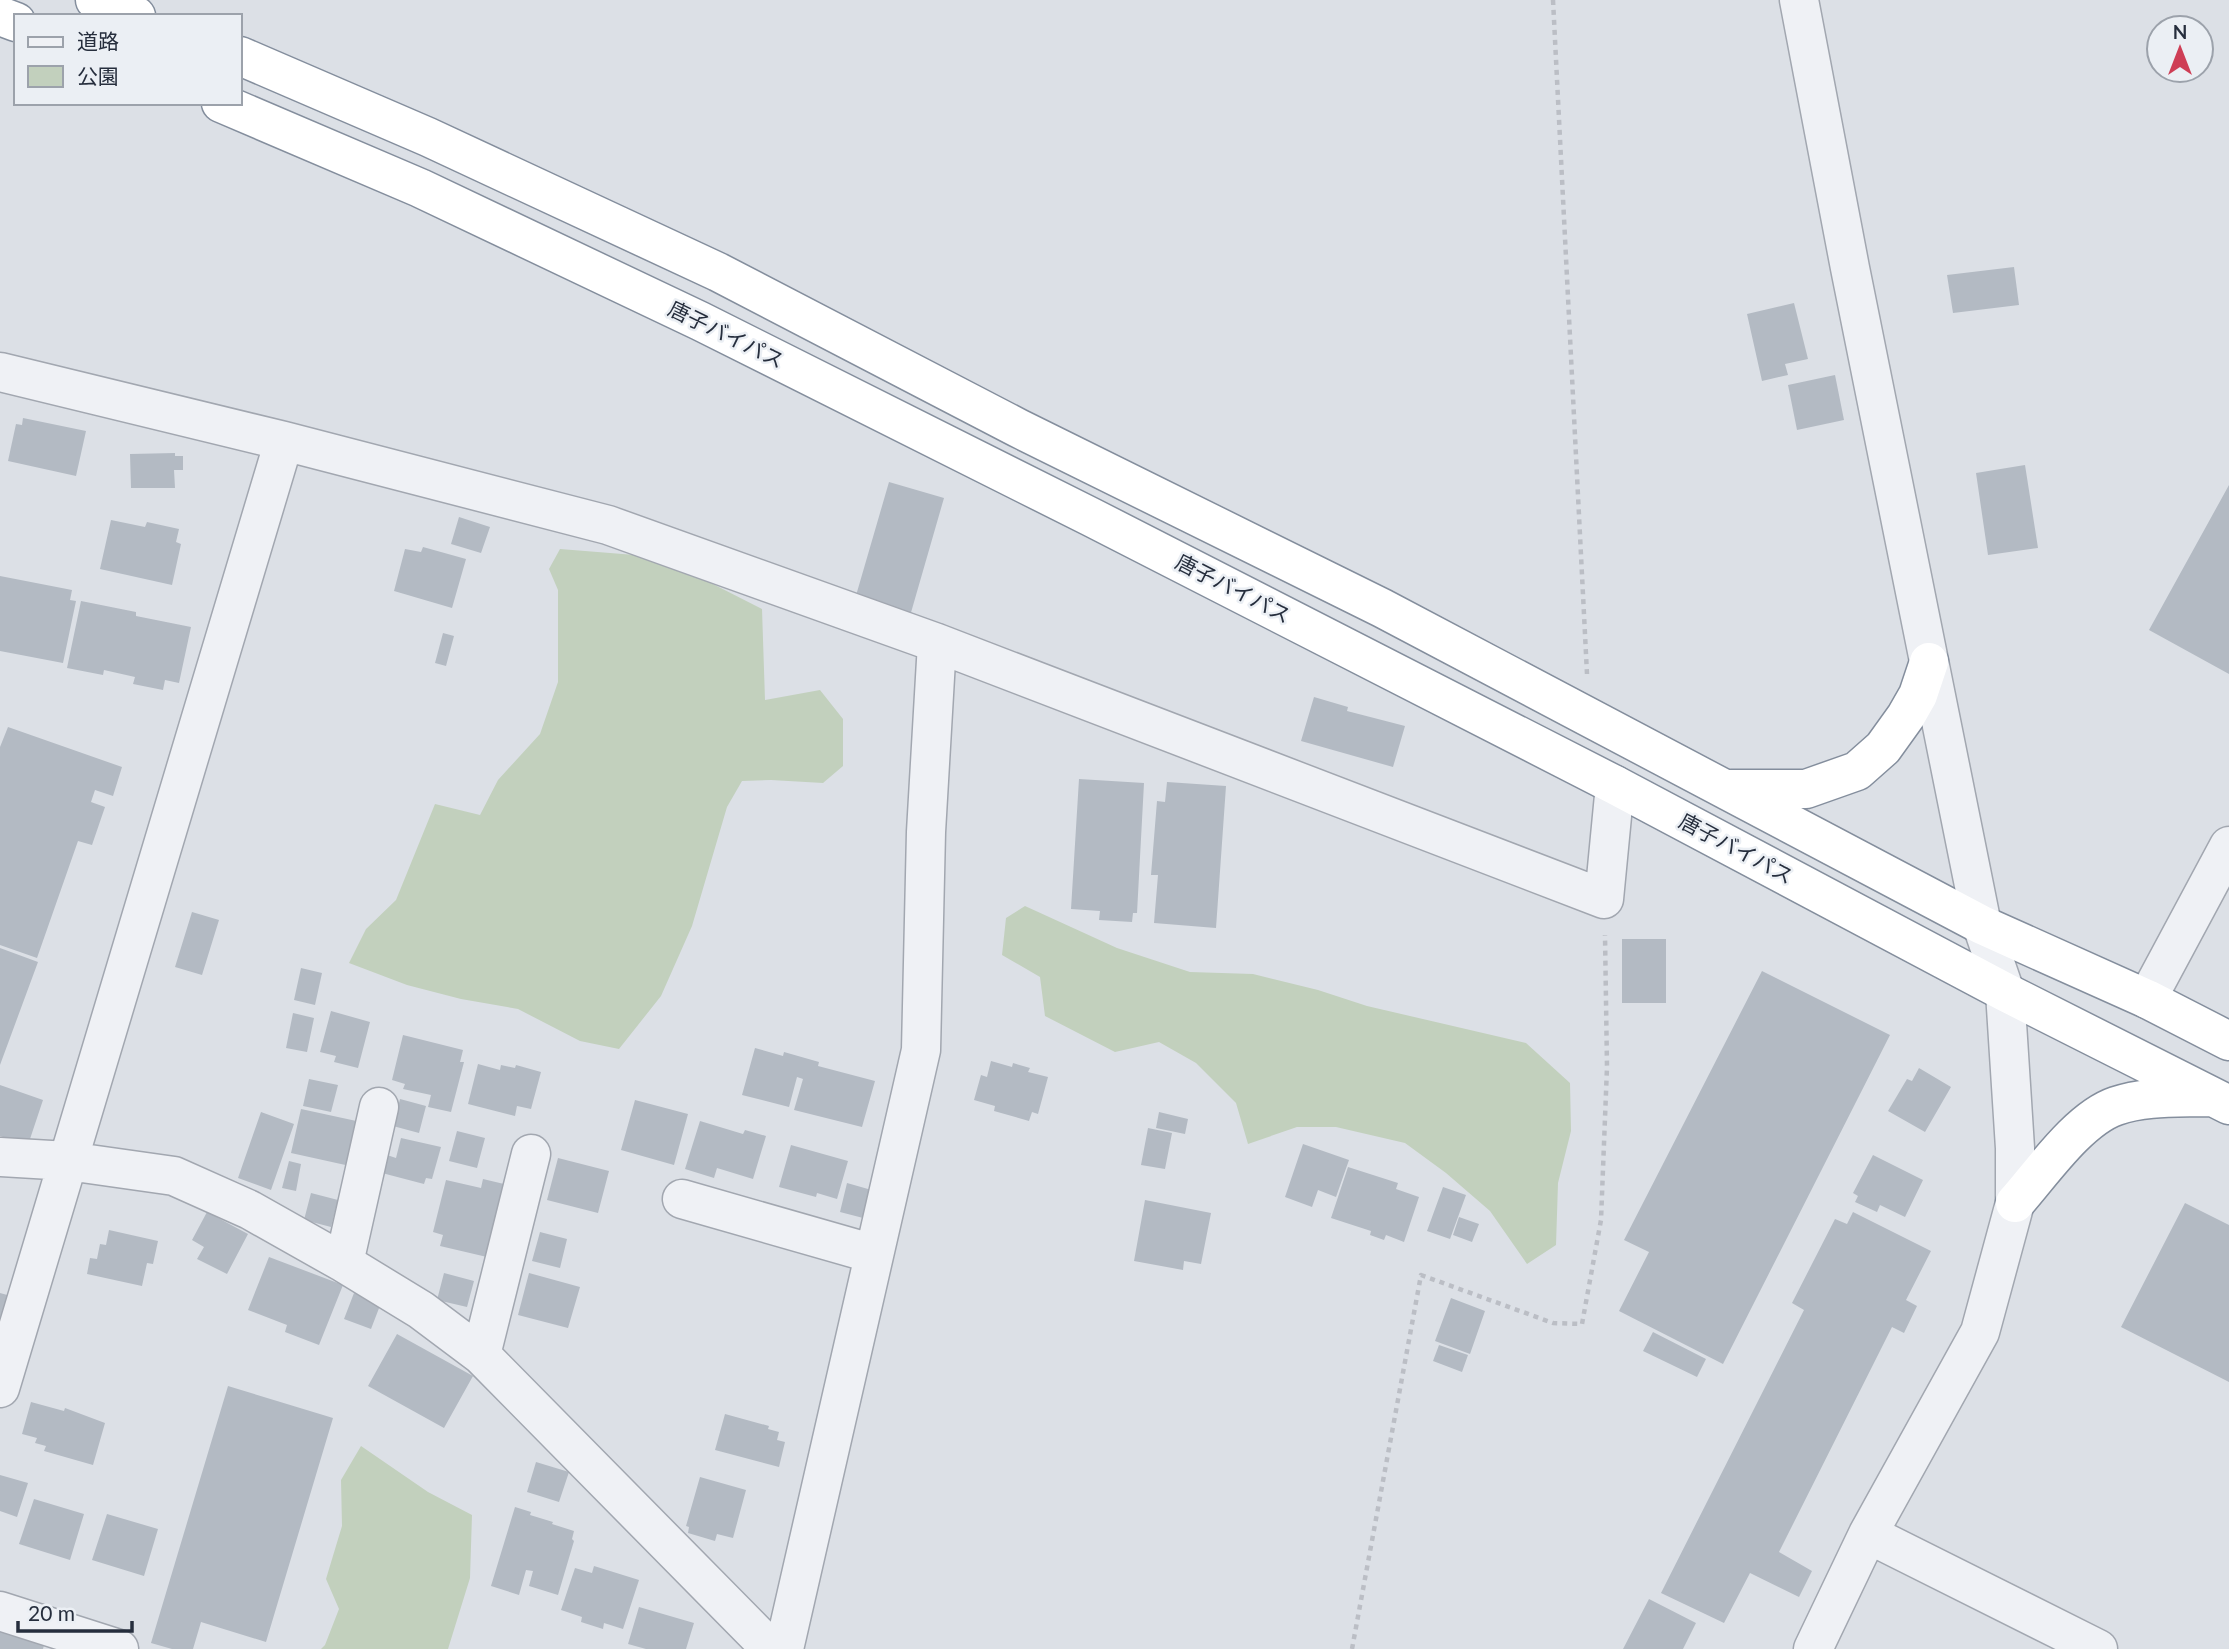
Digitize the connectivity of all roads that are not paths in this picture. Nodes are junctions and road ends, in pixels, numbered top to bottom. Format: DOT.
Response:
graph roads {
  1 [pos="94,0"];
  2 [pos="1799,0"];
  3 [pos="131,14"];
  4 [pos="242,57"];
  5 [pos="226,105"];
  6 [pos="0,372"];
  7 [pos="284,441"];
  8 [pos="937,643"];
  9 [pos="1929,662"];
  10 [pos="1615,785"];
  11 [pos="1725,789"];
  12 [pos="2229,846"];
  13 [pos="1982,925"];
  14 [pos="2005,992"];
  15 [pos="2147,999"];
  16 [pos="2229,1041"];
  17 [pos="2221,1101"];
  18 [pos="379,1107"];
  19 [pos="531,1154"];
  20 [pos="0,1157"];
  21 [pos="68,1161"];
  22 [pos="682,1199"];
  23 [pos="2015,1203"];
  24 [pos="874,1254"];
  25 [pos="344,1263"];
  26 [pos="481,1355"];
  27 [pos="0,1388"];
  28 [pos="1868,1534"];
  29 [pos="0,1611"];
  30 [pos="119,1649"];
  31 [pos="771,1649"];
  32 [pos="784,1649"];
  33 [pos="1813,1649"];
  34 [pos="2098,1649"];
  1 -- 3 [label="highway"];
  2 -- 9 [label="street"];
  4 -- 11 [label="highway"];
  5 -- 10 [label="highway, 唐子バイパス"];
  6 -- 7 [label="street"];
  7 -- 8 [label="street"];
  7 -- 21 [label="street"];
  8 -- 10 [label="street"];
  8 -- 24 [label="street"];
  9 -- 11 [label="highway"];
  9 -- 13 [label="street"];
  10 -- 14 [label="highway, 唐子バイパス"];
  11 -- 13 [label="highway"];
  12 -- 15 [label="street"];
  13 -- 14 [label="street"];
  13 -- 15 [label="highway"];
  14 -- 17 [label="highway, 唐子バイパス"];
  14 -- 23 [label="street"];
  15 -- 16 [label="highway"];
  17 -- 23 [label="highway"];
  18 -- 25 [label="street"];
  19 -- 26 [label="street"];
  20 -- 21 [label="street"];
  21 -- 25 [label="street"];
  21 -- 27 [label="street"];
  22 -- 24 [label="street"];
  23 -- 28 [label="street"];
  24 -- 32 [label="street"];
  25 -- 26 [label="street"];
  26 -- 31 [label="street"];
  28 -- 33 [label="street"];
  28 -- 34 [label="street"];
  29 -- 30 [label="street"];
}
